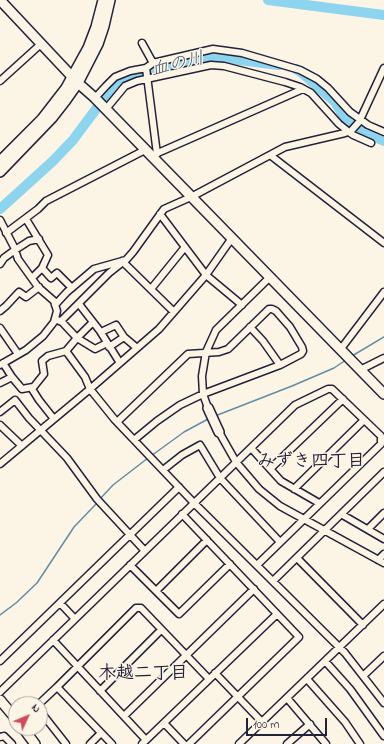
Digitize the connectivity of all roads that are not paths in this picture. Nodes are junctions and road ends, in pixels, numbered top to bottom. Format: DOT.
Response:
graph roads {
  1 [pos="0,0"];
  2 [pos="106,4"];
  3 [pos="142,42"];
  4 [pos="42,43"];
  5 [pos="152,63"];
  6 [pos="146,68"];
  7 [pos="384,68"];
  8 [pos="148,79"];
  9 [pos="76,80"];
  10 [pos="0,81"];
  11 [pos="303,89"];
  12 [pos="95,98"];
  13 [pos="106,109"];
  14 [pos="359,121"];
  15 [pos="350,131"];
  16 [pos="384,132"];
  17 [pos="371,143"];
  18 [pos="151,153"];
  19 [pos="270,155"];
  20 [pos="0,161"];
  21 [pos="0,172"];
  22 [pos="191,197"];
  23 [pos="160,214"];
  24 [pos="26,218"];
  25 [pos="0,220"];
  26 [pos="4,233"];
  27 [pos="232,238"];
  28 [pos="39,239"];
  29 [pos="384,243"];
  30 [pos="185,247"];
  31 [pos="15,250"];
  32 [pos="1,260"];
  33 [pos="123,262"];
  34 [pos="42,268"];
  35 [pos="206,275"];
  36 [pos="270,277"];
  37 [pos="32,278"];
  38 [pos="39,288"];
  39 [pos="72,288"];
  40 [pos="151,289"];
  41 [pos="384,292"];
  42 [pos="79,304"];
  43 [pos="55,305"];
  44 [pos="242,305"];
  45 [pos="0,311"];
  46 [pos="174,312"];
  47 [pos="58,320"];
  48 [pos="93,322"];
  49 [pos="250,327"];
  50 [pos="0,328"];
  51 [pos="101,332"];
  52 [pos="124,337"];
  53 [pos="77,338"];
  54 [pos="108,345"];
  55 [pos="138,348"];
  56 [pos="66,351"];
  57 [pos="206,352"];
  58 [pos="342,352"];
  59 [pos="18,354"];
  60 [pos="384,358"];
  61 [pos="120,363"];
  62 [pos="2,364"];
  63 [pos="280,365"];
  64 [pos="360,370"];
  65 [pos="12,377"];
  66 [pos="0,383"];
  67 [pos="33,387"];
  68 [pos="22,389"];
  69 [pos="90,389"];
  70 [pos="203,394"];
  71 [pos="384,394"];
  72 [pos="343,399"];
  73 [pos="15,400"];
  74 [pos="208,408"];
  75 [pos="0,412"];
  76 [pos="54,420"];
  77 [pos="364,420"];
  78 [pos="117,422"];
  79 [pos="0,425"];
  80 [pos="42,430"];
  81 [pos="219,432"];
  82 [pos="134,440"];
  83 [pos="22,446"];
  84 [pos="251,448"];
  85 [pos="236,462"];
  86 [pos="0,464"];
  87 [pos="270,469"];
  88 [pos="163,470"];
  89 [pos="384,472"];
  90 [pos="220,478"];
  91 [pos="179,487"];
  92 [pos="294,489"];
  93 [pos="194,503"];
  94 [pos="319,503"];
  95 [pos="384,513"];
  96 [pos="182,514"];
  97 [pos="341,514"];
  98 [pos="303,519"];
  99 [pos="368,529"];
  100 [pos="324,530"];
  101 [pos="129,534"];
  102 [pos="384,539"];
  103 [pos="207,540"];
  104 [pos="280,542"];
  105 [pos="145,550"];
  106 [pos="384,554"];
  107 [pos="297,558"];
  108 [pos="378,560"];
  109 [pos="384,563"];
  110 [pos="230,564"];
  111 [pos="130,565"];
  112 [pos="257,565"];
  113 [pos="273,582"];
  114 [pos="254,589"];
  115 [pos="156,591"];
  116 [pos="60,602"];
  117 [pos="384,604"];
  118 [pos="277,614"];
  119 [pos="75,619"];
  120 [pos="362,625"];
  121 [pos="162,630"];
  122 [pos="53,640"];
  123 [pos="339,647"];
  124 [pos="186,655"];
  125 [pos="384,656"];
  126 [pos="0,661"];
  127 [pos="325,661"];
  128 [pos="77,667"];
  129 [pos="215,673"];
  130 [pos="363,676"];
  131 [pos="209,679"];
  132 [pos="307,679"];
  133 [pos="57,687"];
  134 [pos="100,691"];
  135 [pos="0,692"];
  136 [pos="47,696"];
  137 [pos="238,696"];
  138 [pos="287,698"];
  139 [pos="0,700"];
  140 [pos="383,700"];
  141 [pos="8,710"];
  142 [pos="124,716"];
  143 [pos="48,722"];
  144 [pos="262,722"];
  145 [pos="164,723"];
  146 [pos="310,724"];
  147 [pos="101,733"];
  148 [pos="384,736"];
  149 [pos="0,737"];
  150 [pos="144,742"];
  151 [pos="12,744"];
  152 [pos="66,744"];
  153 [pos="90,744"];
  154 [pos="112,744"];
  155 [pos="184,744"];
  156 [pos="189,744"];
  157 [pos="239,744"];
  158 [pos="287,744"];
  159 [pos="326,744"];
  160 [pos="360,744"];
  1 -- 4 [label="street"];
  2 -- 9 [label="street"];
  3 -- 5 [label="street"];
  4 -- 9 [label="street"];
  4 -- 10 [label="street"];
  5 -- 6 [label="street"];
  5 -- 14 [label="street"];
  6 -- 8 [label="street"];
  6 -- 12 [label="street"];
  7 -- 14 [label="street"];
  8 -- 11 [label="street"];
  8 -- 13 [label="street"];
  8 -- 18 [label="street"];
  9 -- 12 [label="street"];
  9 -- 20 [label="street"];
  9 -- 21 [label="street"];
  11 -- 15 [label="street"];
  11 -- 18 [label="street"];
  12 -- 13 [label="street"];
  13 -- 18 [label="street"];
  14 -- 15 [label="street"];
  14 -- 16 [label="street"];
  15 -- 17 [label="street"];
  15 -- 19 [label="street"];
  18 -- 22 [label="street"];
  18 -- 24 [label="street"];
  19 -- 22 [label="street"];
  19 -- 29 [label="street"];
  22 -- 23 [label="street"];
  22 -- 27 [label="street"];
  23 -- 30 [label="street"];
  23 -- 33 [label="street"];
  24 -- 26 [label="street"];
  24 -- 28 [label="street"];
  25 -- 26 [label="street"];
  26 -- 31 [label="street"];
  27 -- 35 [label="street"];
  27 -- 36 [label="street"];
  28 -- 31 [label="street"];
  28 -- 34 [label="street"];
  30 -- 35 [label="street"];
  30 -- 40 [label="street"];
  31 -- 32 [label="street"];
  31 -- 37 [label="street"];
  33 -- 39 [label="street"];
  33 -- 40 [label="street"];
  33 -- 42 [label="street"];
  34 -- 37 [label="street"];
  34 -- 39 [label="street"];
  35 -- 44 [label="street"];
  35 -- 46 [label="street"];
  36 -- 44 [label="street"];
  36 -- 58 [label="street"];
  37 -- 38 [label="street"];
  38 -- 43 [label="street"];
  38 -- 45 [label="street"];
  39 -- 43 [label="street"];
  40 -- 46 [label="street"];
  41 -- 58 [label="street"];
  42 -- 47 [label="street"];
  42 -- 48 [label="street"];
  43 -- 47 [label="street"];
  44 -- 57 [label="street"];
  46 -- 55 [label="street"];
  47 -- 53 [label="street"];
  47 -- 59 [label="street"];
  48 -- 51 [label="street"];
  48 -- 53 [label="street"];
  49 -- 57 [label="street"];
  49 -- 63 [label="street"];
  49 -- 63 [label="street"];
  50 -- 59 [label="street"];
  51 -- 52 [label="street"];
  51 -- 54 [label="street"];
  52 -- 54 [label="street"];
  52 -- 55 [label="street"];
  53 -- 54 [label="street"];
  53 -- 56 [label="street"];
  54 -- 61 [label="street"];
  55 -- 61 [label="street"];
  56 -- 67 [label="street"];
  56 -- 69 [label="street"];
  57 -- 70 [label="street"];
  57 -- 78 [label="street"];
  58 -- 64 [label="street"];
  59 -- 62 [label="street"];
  60 -- 64 [label="street"];
  61 -- 69 [label="street"];
  62 -- 65 [label="street"];
  63 -- 70 [label="street"];
  64 -- 71 [label="street"];
  65 -- 66 [label="street"];
  65 -- 68 [label="street"];
  67 -- 68 [label="street"];
  67 -- 76 [label="street"];
  68 -- 73 [label="street"];
  69 -- 76 [label="street"];
  69 -- 78 [label="street"];
  70 -- 74 [label="street"];
  70 -- 82 [label="street"];
  72 -- 77 [label="street"];
  72 -- 84 [label="street"];
  72 -- 87 [label="street"];
  73 -- 75 [label="street"];
  73 -- 80 [label="street"];
  74 -- 81 [label="street"];
  76 -- 80 [label="street"];
  77 -- 92 [label="street"];
  77 -- 94 [label="street"];
  78 -- 82 [label="street"];
  79 -- 83 [label="street"];
  80 -- 83 [label="street"];
  80 -- 101 [label="street"];
  81 -- 85 [label="street"];
  82 -- 88 [label="street"];
  83 -- 86 [label="street"];
  84 -- 85 [label="street"];
  84 -- 87 [label="street"];
  85 -- 90 [label="street"];
  85 -- 98 [label="street"];
  87 -- 92 [label="street"];
  88 -- 90 [label="street"];
  88 -- 91 [label="street"];
  89 -- 97 [label="street"];
  90 -- 93 [label="street"];
  90 -- 104 [label="street"];
  91 -- 93 [label="street"];
  91 -- 101 [label="street"];
  92 -- 94 [label="street"];
  93 -- 96 [label="street"];
  93 -- 112 [label="street"];
  94 -- 98 [label="street"];
  95 -- 99 [label="street"];
  96 -- 103 [label="street"];
  96 -- 105 [label="street"];
  97 -- 99 [label="street"];
  97 -- 100 [label="street"];
  98 -- 100 [label="street"];
  98 -- 104 [label="street"];
  99 -- 102 [label="street"];
  100 -- 107 [label="street"];
  100 -- 108 [label="street"];
  101 -- 105 [label="street"];
  101 -- 116 [label="street"];
  103 -- 110 [label="street"];
  103 -- 115 [label="street"];
  104 -- 112 [label="street"];
  105 -- 111 [label="street"];
  106 -- 108 [label="street"];
  107 -- 113 [label="street"];
  107 -- 120 [label="street"];
  108 -- 109 [label="street"];
  110 -- 114 [label="street"];
  110 -- 115 [label="street"];
  111 -- 115 [label="street"];
  111 -- 119 [label="street"];
  112 -- 113 [label="street"];
  113 -- 123 [label="street"];
  114 -- 118 [label="street"];
  114 -- 124 [label="street"];
  116 -- 119 [label="street"];
  116 -- 126 [label="street"];
  117 -- 120 [label="street"];
  118 -- 129 [label="street"];
  118 -- 137 [label="street"];
  119 -- 122 [label="street"];
  120 -- 123 [label="street"];
  121 -- 124 [label="street"];
  121 -- 128 [label="street"];
  121 -- 134 [label="street"];
  122 -- 128 [label="street"];
  122 -- 135 [label="street"];
  123 -- 127 [label="street"];
  123 -- 130 [label="street"];
  124 -- 131 [label="street"];
  124 -- 142 [label="street"];
  125 -- 130 [label="street"];
  127 -- 132 [label="street"];
  127 -- 148 [label="street"];
  128 -- 133 [label="street"];
  128 -- 134 [label="street"];
  129 -- 131 [label="street"];
  129 -- 137 [label="street"];
  130 -- 140 [label="street"];
  131 -- 145 [label="street"];
  132 -- 138 [label="street"];
  132 -- 160 [label="street"];
  133 -- 136 [label="street"];
  133 -- 147 [label="street"];
  134 -- 142 [label="street"];
  137 -- 144 [label="street"];
  137 -- 156 [label="street"];
  138 -- 144 [label="street"];
  138 -- 146 [label="street"];
  139 -- 141 [label="street"];
  142 -- 150 [label="street"];
  143 -- 152 [label="street"];
  144 -- 157 [label="street"];
  145 -- 150 [label="street"];
  145 -- 155 [label="street"];
  146 -- 158 [label="street"];
  146 -- 159 [label="street"];
  147 -- 153 [label="street"];
  147 -- 154 [label="street"];
  149 -- 151 [label="street"];
}
